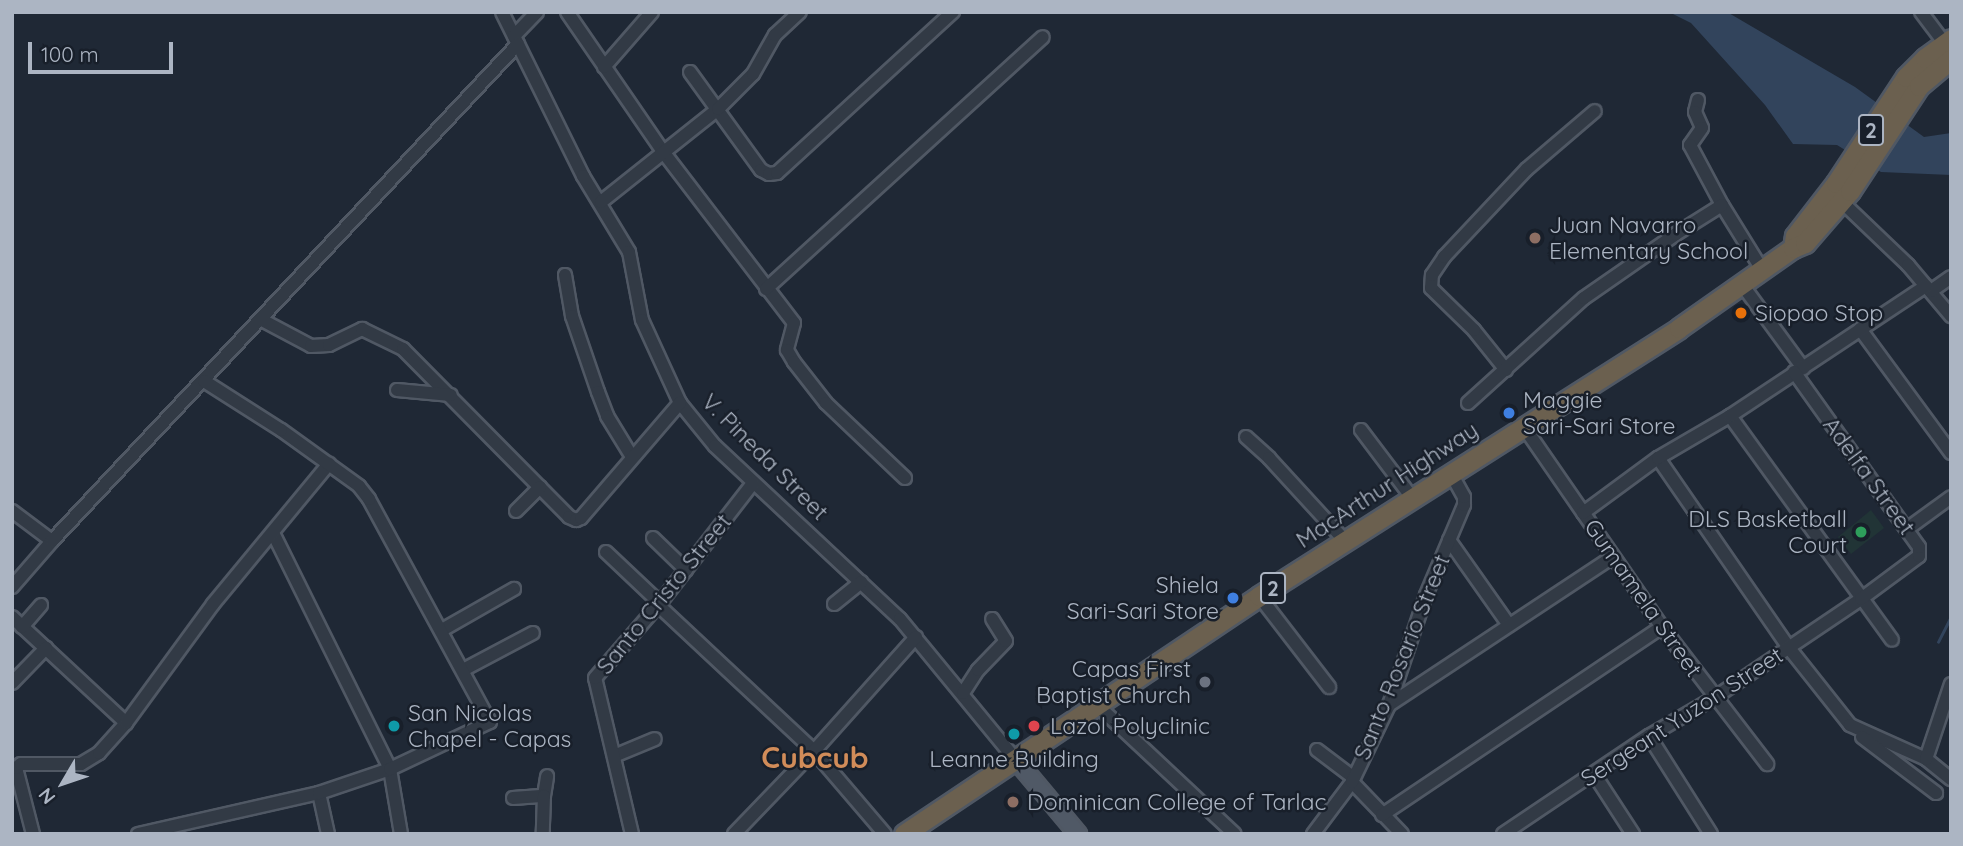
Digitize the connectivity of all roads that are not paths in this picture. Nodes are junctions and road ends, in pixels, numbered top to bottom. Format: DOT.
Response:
graph roads {
  1 [pos="502,12"];
  2 [pos="537,12"];
  3 [pos="567,12"];
  4 [pos="652,12"];
  5 [pos="800,12"];
  6 [pos="953,12"];
  7 [pos="1922,12"];
  8 [pos="1043,37"];
  9 [pos="516,40"];
  10 [pos="1949,47"];
  11 [pos="604,67"];
  12 [pos="690,72"];
  13 [pos="1698,100"];
  14 [pos="718,108"];
  15 [pos="1595,111"];
  16 [pos="664,153"];
  17 [pos="1842,192"];
  18 [pos="601,202"];
  19 [pos="1722,205"];
  20 [pos="1763,271"];
  21 [pos="565,275"];
  22 [pos="1951,277"];
  23 [pos="1743,286"];
  24 [pos="1928,288"];
  25 [pos="766,289"];
  26 [pos="1951,316"];
  27 [pos="262,320"];
  28 [pos="1860,329"];
  29 [pos="1506,370"];
  30 [pos="1799,370"];
  31 [pos="204,382"];
  32 [pos="397,390"];
  33 [pos="451,395"];
  34 [pos="680,403"];
  35 [pos="1468,403"];
  36 [pos="1730,416"];
  37 [pos="1524,427"];
  38 [pos="1361,430"];
  39 [pos="1246,437"];
  40 [pos="1951,453"];
  41 [pos="632,457"];
  42 [pos="1658,458"];
  43 [pos="329,464"];
  44 [pos="1451,474"];
  45 [pos="905,478"];
  46 [pos="754,483"];
  47 [pos="540,487"];
  48 [pos="1951,497"];
  49 [pos="1413,499"];
  50 [pos="12,511"];
  51 [pos="516,511"];
  52 [pos="1583,513"];
  53 [pos="1907,528"];
  54 [pos="272,533"];
  55 [pos="653,538"];
  56 [pos="1449,540"];
  57 [pos="52,541"];
  58 [pos="1346,542"];
  59 [pos="606,552"];
  60 [pos="1613,557"];
  61 [pos="685,570"];
  62 [pos="860,582"];
  63 [pos="12,587"];
  64 [pos="514,589"];
  65 [pos="1259,596"];
  66 [pos="1861,599"];
  67 [pos="659,604"];
  68 [pos="834,604"];
  69 [pos="41,605"];
  70 [pos="992,619"];
  71 [pos="17,622"];
  72 [pos="1509,625"];
  73 [pos="1662,626"];
  74 [pos="442,630"];
  75 [pos="533,633"];
  76 [pos="916,637"];
  77 [pos="1892,640"];
  78 [pos="46,648"];
  79 [pos="1789,649"];
  80 [pos="463,670"];
  81 [pos="12,683"];
  82 [pos="1951,684"];
  83 [pos="1329,687"];
  84 [pos="962,693"];
  85 [pos="1714,698"];
  86 [pos="1389,705"];
  87 [pos="1098,706"];
  88 [pos="126,723"];
  89 [pos="1855,729"];
  90 [pos="1649,736"];
  91 [pos="655,739"];
  92 [pos="1317,750"];
  93 [pos="814,751"];
  94 [pos="614,756"];
  95 [pos="1926,759"];
  96 [pos="1016,760"];
  97 [pos="1767,764"];
  98 [pos="390,769"];
  99 [pos="1594,774"];
  100 [pos="547,776"];
  101 [pos="1951,779"];
  102 [pos="1353,780"];
  103 [pos="319,793"];
  104 [pos="1936,793"];
  105 [pos="544,796"];
  106 [pos="513,798"];
  107 [pos="1381,815"];
  108 [pos="33,834"];
  109 [pos="138,834"];
  110 [pos="328,834"];
  111 [pos="401,834"];
  112 [pos="543,834"];
  113 [pos="632,834"];
  114 [pos="734,834"];
  115 [pos="885,834"];
  116 [pos="904,834"];
  117 [pos="1078,834"];
  118 [pos="1235,834"];
  119 [pos="1313,834"];
  120 [pos="1402,834"];
  121 [pos="1503,834"];
  122 [pos="1633,834"];
  123 [pos="1711,834"];
  1 -- 9 [label="street, V. Pineda Street"];
  2 -- 9 [label="street"];
  3 -- 11 [label="street"];
  4 -- 11 [label="street"];
  5 -- 14 [label="street"];
  6 -- 14 [label="street"];
  7 -- 10 [label="street"];
  8 -- 25 [label="street"];
  9 -- 18 [label="street, V. Pineda Street"];
  9 -- 27 [label="street"];
  10 -- 17 [label="highway, MacArthur Highway / 2"];
  11 -- 16 [label="street"];
  12 -- 14 [label="street"];
  13 -- 19 [label="street"];
  14 -- 16 [label="street"];
  15 -- 29 [label="street"];
  16 -- 18 [label="street"];
  16 -- 25 [label="street"];
  17 -- 20 [label="highway, MacArthur Highway / 2"];
  17 -- 24 [label="street"];
  18 -- 34 [label="street, V. Pineda Street"];
  19 -- 20 [label="street"];
  19 -- 29 [label="street"];
  20 -- 23 [label="highway, MacArthur Highway / 2"];
  21 -- 41 [label="street"];
  22 -- 24 [label="street"];
  23 -- 30 [label="street, Adelfa Street"];
  23 -- 37 [label="highway, MacArthur Highway / 2"];
  24 -- 26 [label="street"];
  24 -- 28 [label="street"];
  25 -- 45 [label="street"];
  27 -- 31 [label="street"];
  27 -- 33 [label="street"];
  28 -- 30 [label="street"];
  28 -- 40 [label="street"];
  29 -- 35 [label="street"];
  30 -- 36 [label="street"];
  30 -- 53 [label="street, Adelfa Street"];
  31 -- 43 [label="street"];
  31 -- 57 [label="street"];
  32 -- 33 [label="street"];
  33 -- 47 [label="street"];
  34 -- 41 [label="street"];
  34 -- 46 [label="street, V. Pineda Street"];
  36 -- 42 [label="street"];
  36 -- 66 [label="street"];
  37 -- 44 [label="highway, MacArthur Highway / 2"];
  37 -- 52 [label="street, Gumamela Street"];
  38 -- 49 [label="street"];
  39 -- 58 [label="street"];
  41 -- 47 [label="street"];
  42 -- 52 [label="street"];
  42 -- 79 [label="street"];
  43 -- 54 [label="street"];
  43 -- 74 [label="street"];
  44 -- 49 [label="highway, MacArthur Highway / 2"];
  44 -- 56 [label="street, Santo Rosario Street"];
  46 -- 61 [label="street, Santo Cristo Street"];
  46 -- 62 [label="street, V. Pineda Street"];
  47 -- 51 [label="street"];
  48 -- 53 [label="street"];
  49 -- 58 [label="highway, MacArthur Highway / 2"];
  50 -- 57 [label="street"];
  52 -- 60 [label="street, Gumamela Street"];
  53 -- 66 [label="street, Adelfa Street"];
  54 -- 88 [label="street"];
  54 -- 98 [label="street"];
  55 -- 61 [label="street"];
  56 -- 72 [label="street"];
  56 -- 86 [label="street, Santo Rosario Street"];
  57 -- 63 [label="street"];
  58 -- 65 [label="highway, MacArthur Highway / 2"];
  59 -- 67 [label="street"];
  60 -- 72 [label="street"];
  60 -- 73 [label="street, Gumamela Street"];
  61 -- 67 [label="street, Santo Cristo Street"];
  62 -- 68 [label="street"];
  62 -- 76 [label="street, V. Pineda Street"];
  64 -- 74 [label="street"];
  65 -- 83 [label="street"];
  65 -- 87 [label="highway, MacArthur Highway / 2"];
  66 -- 77 [label="street"];
  66 -- 79 [label="street, Sergeant Yuzon Street"];
  67 -- 93 [label="street"];
  67 -- 94 [label="street, Santo Cristo Street"];
  69 -- 71 [label="street"];
  70 -- 84 [label="street"];
  71 -- 78 [label="street"];
  72 -- 86 [label="street"];
  73 -- 85 [label="street, Gumamela Street"];
  73 -- 107 [label="street"];
  74 -- 80 [label="street"];
  75 -- 80 [label="street"];
  76 -- 84 [label="street, V. Pineda Street"];
  76 -- 93 [label="street"];
  78 -- 81 [label="street"];
  78 -- 88 [label="street"];
  79 -- 85 [label="street, Sergeant Yuzon Street"];
  79 -- 89 [label="street"];
  80 -- 98 [label="street"];
  82 -- 95 [label="street"];
  84 -- 96 [label="street, V. Pineda Street"];
  85 -- 90 [label="street, Sergeant Yuzon Street"];
  85 -- 97 [label="street, Gumamela Street"];
  86 -- 102 [label="street, Santo Rosario Street"];
  87 -- 96 [label="highway, MacArthur Highway / 2"];
  87 -- 118 [label="street"];
  88 -- 108 [label="street"];
  89 -- 95 [label="street"];
  89 -- 104 [label="street"];
  90 -- 99 [label="street, Sergeant Yuzon Street"];
  90 -- 123 [label="street"];
  91 -- 94 [label="street"];
  92 -- 102 [label="street"];
  93 -- 114 [label="street"];
  93 -- 115 [label="street"];
  94 -- 113 [label="street, Santo Cristo Street"];
  95 -- 101 [label="street"];
  96 -- 116 [label="highway, MacArthur Highway / 2"];
  96 -- 117 [label="main road, V. Pineda Street"];
  98 -- 103 [label="street"];
  98 -- 111 [label="street"];
  99 -- 121 [label="street, Sergeant Yuzon Street"];
  99 -- 122 [label="street"];
  100 -- 105 [label="street"];
  102 -- 107 [label="street"];
  102 -- 119 [label="street, Santo Rosario Street"];
  103 -- 109 [label="street"];
  103 -- 110 [label="street"];
  105 -- 106 [label="street"];
  105 -- 112 [label="street"];
  107 -- 120 [label="street"];
}
